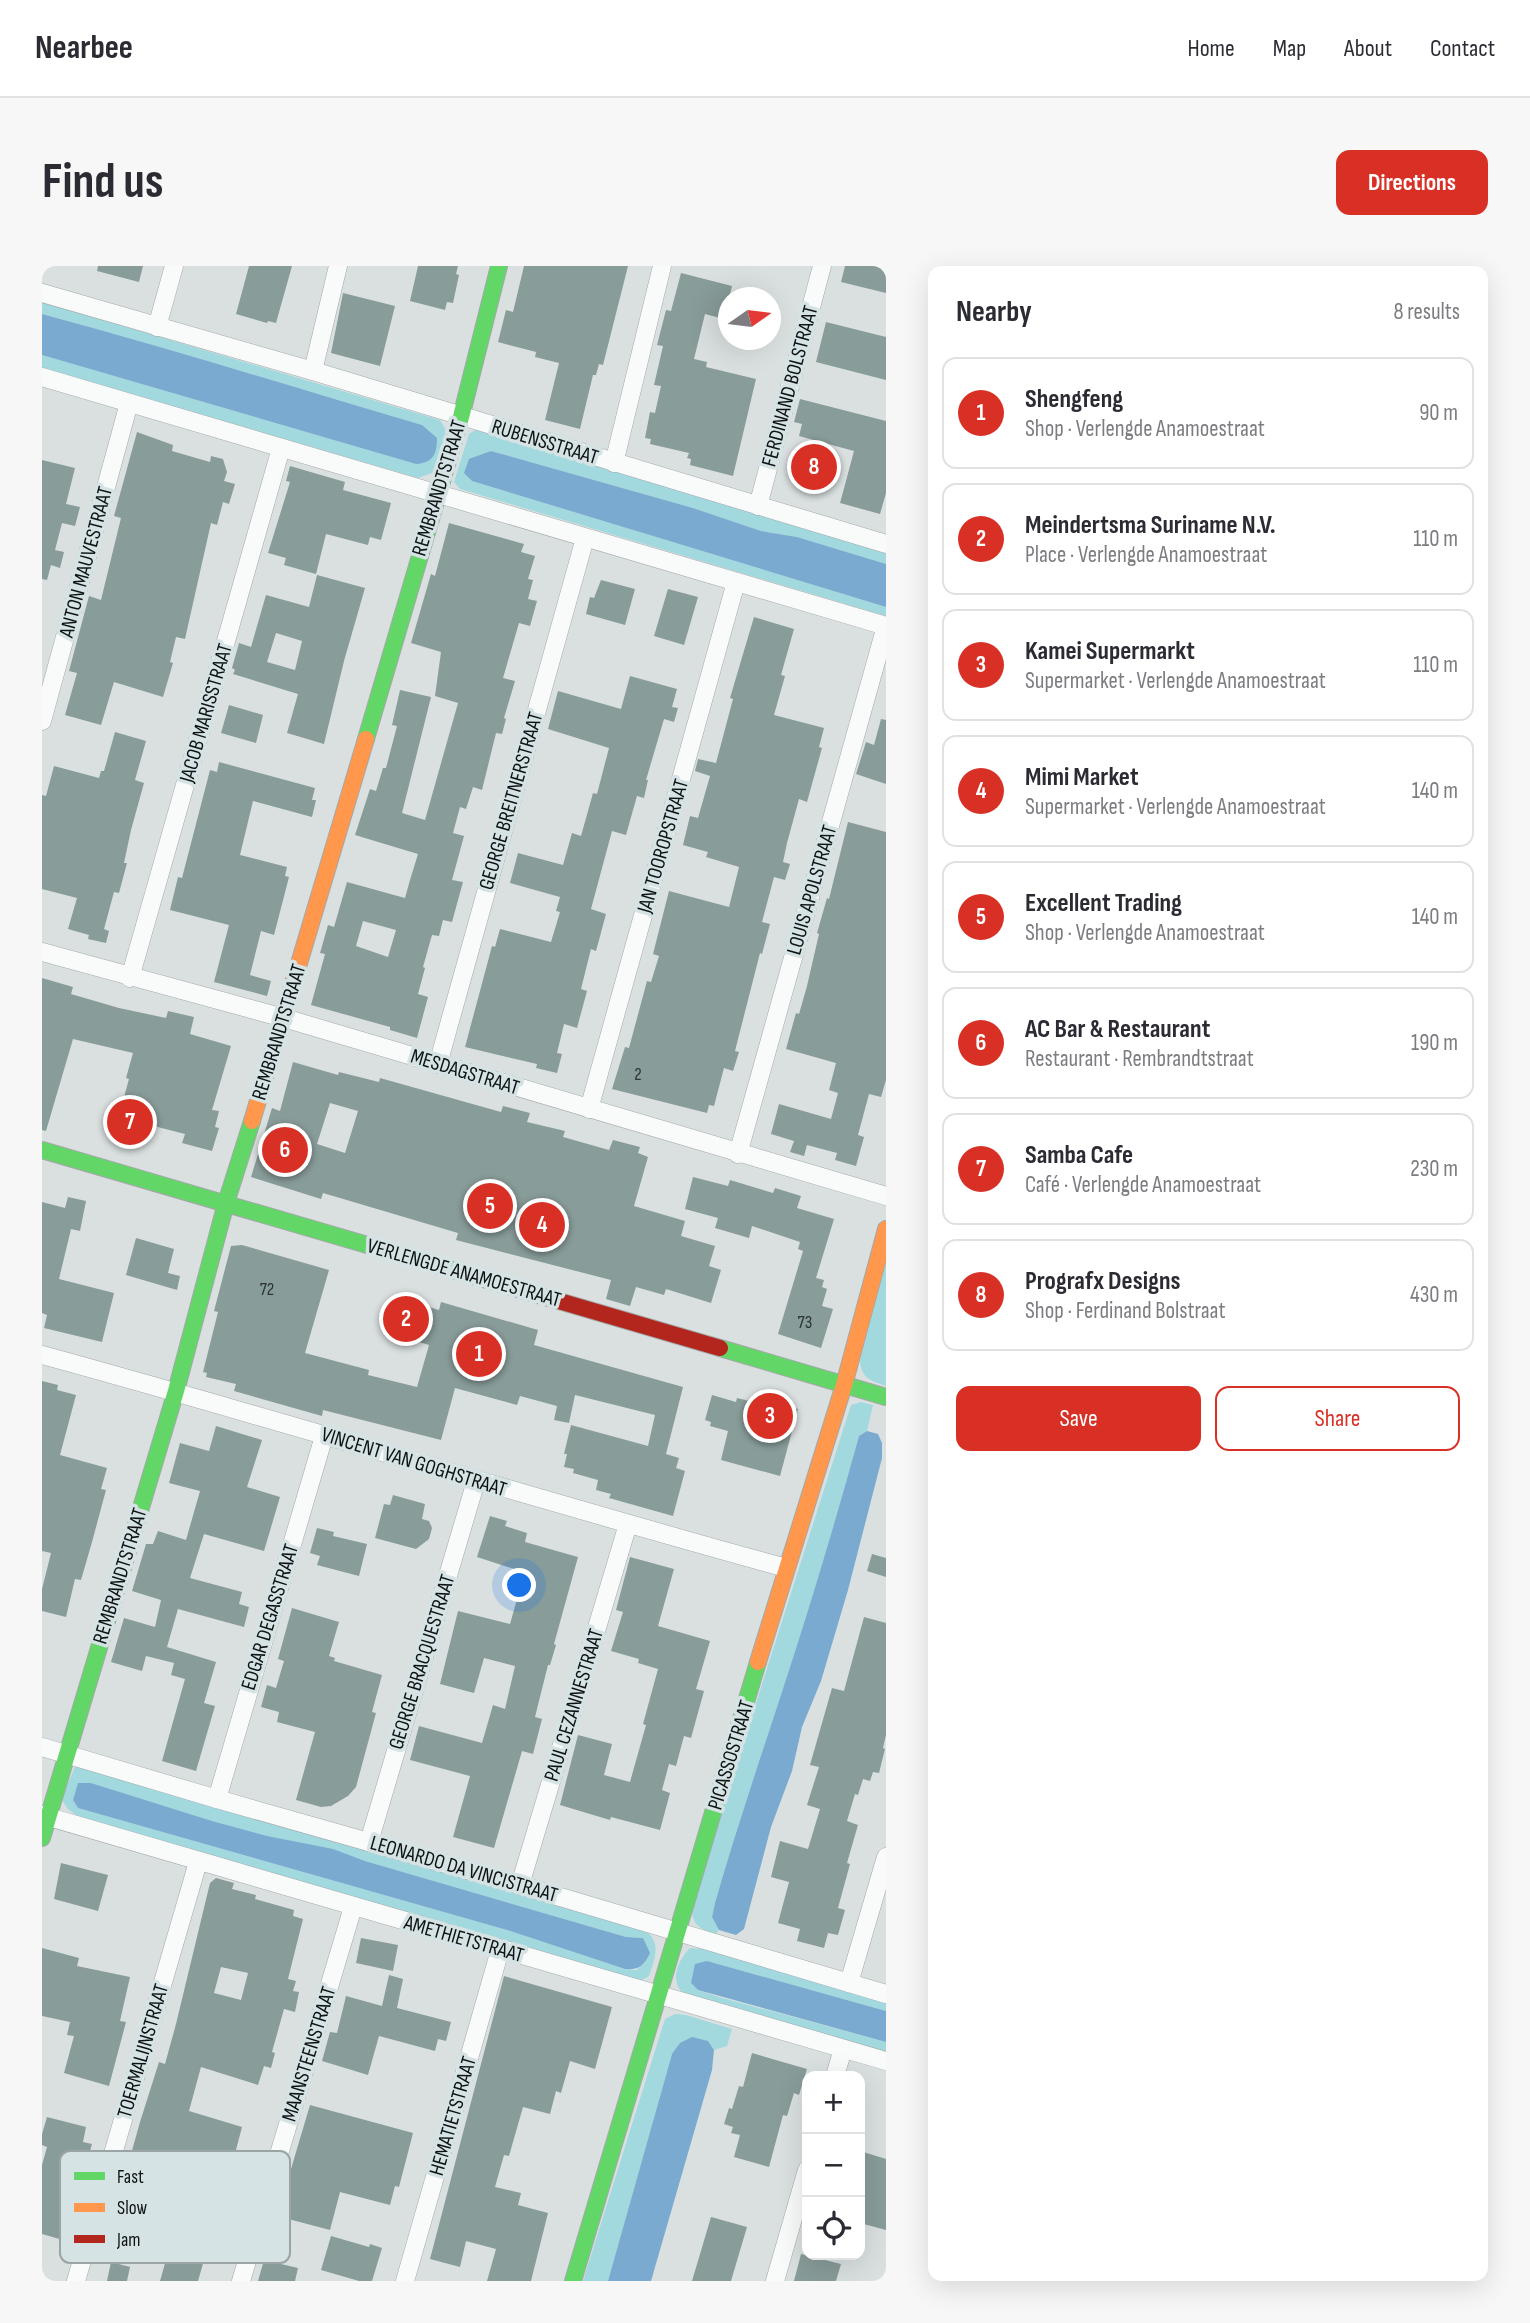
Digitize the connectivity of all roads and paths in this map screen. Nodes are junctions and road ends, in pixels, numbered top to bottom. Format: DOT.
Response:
graph roads {
  1 [pos="174,266"];
  2 [pos="338,266"];
  3 [pos="499,266"];
  4 [pos="662,266"];
  5 [pos="822,266"];
  6 [pos="42,293"];
  7 [pos="158,327"];
  8 [pos="313,371"];
  9 [pos="42,377"];
  10 [pos="129,403"];
  11 [pos="461,417"];
  12 [pos="281,447"];
  13 [pos="614,463"];
  14 [pos="437,493"];
  15 [pos="758,506"];
  16 [pos="585,538"];
  17 [pos="886,544"];
  18 [pos="736,582"];
  19 [pos="886,626"];
  20 [pos="42,721"];
  21 [pos="42,953"];
  22 [pos="130,978"];
  23 [pos="284,1018"];
  24 [pos="438,1064"];
  25 [pos="589,1109"];
  26 [pos="42,1150"];
  27 [pos="738,1154"];
  28 [pos="886,1196"];
  29 [pos="226,1203"];
  30 [pos="886,1229"];
  31 [pos="42,1355"];
  32 [pos="844,1385"];
  33 [pos="176,1391"];
  34 [pos="886,1397"];
  35 [pos="324,1436"];
  36 [pos="476,1481"];
  37 [pos="628,1524"];
  38 [pos="786,1568"];
  39 [pos="42,1747"];
  40 [pos="66,1753"];
  41 [pos="217,1799"];
  42 [pos="45,1816"];
  43 [pos="42,1838"];
  44 [pos="369,1842"];
  45 [pos="886,1857"];
  46 [pos="198,1862"];
  47 [pos="520,1885"];
  48 [pos="353,1907"];
  49 [pos="678,1933"];
  50 [pos="500,1950"];
  51 [pos="849,1983"];
  52 [pos="886,1994"];
  53 [pos="657,1995"];
  54 [pos="843,2049"];
  55 [pos="886,2061"];
  56 [pos="836,2071"];
  57 [pos="114,2151"];
  58 [pos="280,2151"];
  59 [pos="802,2187"];
  60 [pos="81,2263"];
  61 [pos="246,2263"];
  62 [pos="76,2281"];
  63 [pos="241,2281"];
  64 [pos="405,2281"];
  65 [pos="573,2281"];
  66 [pos="775,2281"];
  1 -- 7 [label="street"];
  2 -- 8 [label="street"];
  3 -- 11 [label="street, REMBRANDTSTRAAT"];
  4 -- 13 [label="street"];
  5 -- 15 [label="street, FERDINAND BOLSTRAAT"];
  6 -- 7 [label="street, RUBENSSTRAAT"];
  7 -- 8 [label="street, RUBENSSTRAAT"];
  8 -- 11 [label="street, RUBENSSTRAAT"];
  9 -- 10 [label="street"];
  10 -- 12 [label="street"];
  10 -- 20 [label="street, ANTON MAUVESTRAAT"];
  11 -- 13 [label="street, RUBENSSTRAAT"];
  11 -- 14 [label="street, REMBRANDTSTRAAT"];
  12 -- 14 [label="street"];
  12 -- 22 [label="street, JACOB MARISSTRAAT"];
  13 -- 15 [label="street, RUBENSSTRAAT"];
  14 -- 16 [label="street"];
  14 -- 23 [label="street, REMBRANDTSTRAAT"];
  15 -- 17 [label="street, RUBENSSTRAAT"];
  16 -- 18 [label="street"];
  16 -- 24 [label="street, GEORGE BREITNERSTRAAT"];
  18 -- 19 [label="street"];
  18 -- 25 [label="street, JAN TOOROPSTRAAT"];
  19 -- 27 [label="street, LOUIS APOLSTRAAT"];
  21 -- 22 [label="street, MESDAGSTRAAT"];
  22 -- 23 [label="street, MESDAGSTRAAT"];
  23 -- 24 [label="street, MESDAGSTRAAT"];
  23 -- 29 [label="street, REMBRANDTSTRAAT"];
  24 -- 25 [label="street, MESDAGSTRAAT"];
  25 -- 27 [label="street, MESDAGSTRAAT"];
  26 -- 29 [label="street, VERLENGDE ANAMOESTRAAT"];
  27 -- 28 [label="street, MESDAGSTRAAT"];
  29 -- 32 [label="street, VERLENGDE ANAMOESTRAAT"];
  29 -- 33 [label="street, REMBRANDTSTRAAT"];
  30 -- 32 [label="street, PICASSOSTRAAT"];
  31 -- 33 [label="street, VINCENT VAN GOGHSTRAAT"];
  32 -- 34 [label="street, VERLENGDE ANAMOESTRAAT"];
  32 -- 38 [label="street, PICASSOSTRAAT"];
  33 -- 35 [label="street, VINCENT VAN GOGHSTRAAT"];
  33 -- 40 [label="street, REMBRANDTSTRAAT"];
  35 -- 36 [label="street, VINCENT VAN GOGHSTRAAT"];
  35 -- 41 [label="street, EDGAR DEGASSTRAAT"];
  36 -- 37 [label="street, VINCENT VAN GOGHSTRAAT"];
  36 -- 44 [label="street, GEORGE BRACQUESTRAAT"];
  37 -- 38 [label="street, VINCENT VAN GOGHSTRAAT"];
  37 -- 47 [label="street, PAUL CEZANNESTRAAT"];
  38 -- 49 [label="street, PICASSOSTRAAT"];
  39 -- 40 [label="street, LEONARDO DA VINCISTRAAT"];
  40 -- 41 [label="street, LEONARDO DA VINCISTRAAT"];
  40 -- 42 [label="street, REMBRANDTSTRAAT"];
  41 -- 44 [label="street, LEONARDO DA VINCISTRAAT"];
  42 -- 43 [label="street, REMBRANDTSTRAAT"];
  42 -- 46 [label="street, AMETHIETSTRAAT"];
  44 -- 47 [label="street, LEONARDO DA VINCISTRAAT"];
  45 -- 51 [label="street"];
  46 -- 48 [label="street, AMETHIETSTRAAT"];
  46 -- 57 [label="street, TOERMALIJNSTRAAT"];
  47 -- 49 [label="street, LEONARDO DA VINCISTRAAT"];
  48 -- 50 [label="street, AMETHIETSTRAAT"];
  48 -- 58 [label="street, MAANSTEENSTRAAT"];
  49 -- 51 [label="street, LEONARDO DA VINCISTRAAT"];
  49 -- 53 [label="street, PICASSOSTRAAT"];
  50 -- 53 [label="street, AMETHIETSTRAAT"];
  50 -- 64 [label="street, HEMATIETSTRAAT"];
  51 -- 52 [label="street, LEONARDO DA VINCISTRAAT"];
  53 -- 54 [label="street, AMETHIETSTRAAT"];
  53 -- 65 [label="street, PICASSOSTRAAT"];
  54 -- 55 [label="street, AMETHIETSTRAAT"];
  54 -- 56 [label="street"];
  59 -- 66 [label="street"];
  60 -- 62 [label="street, TOERMALIJNSTRAAT"];
  61 -- 63 [label="street, MAANSTEENSTRAAT"];
}
